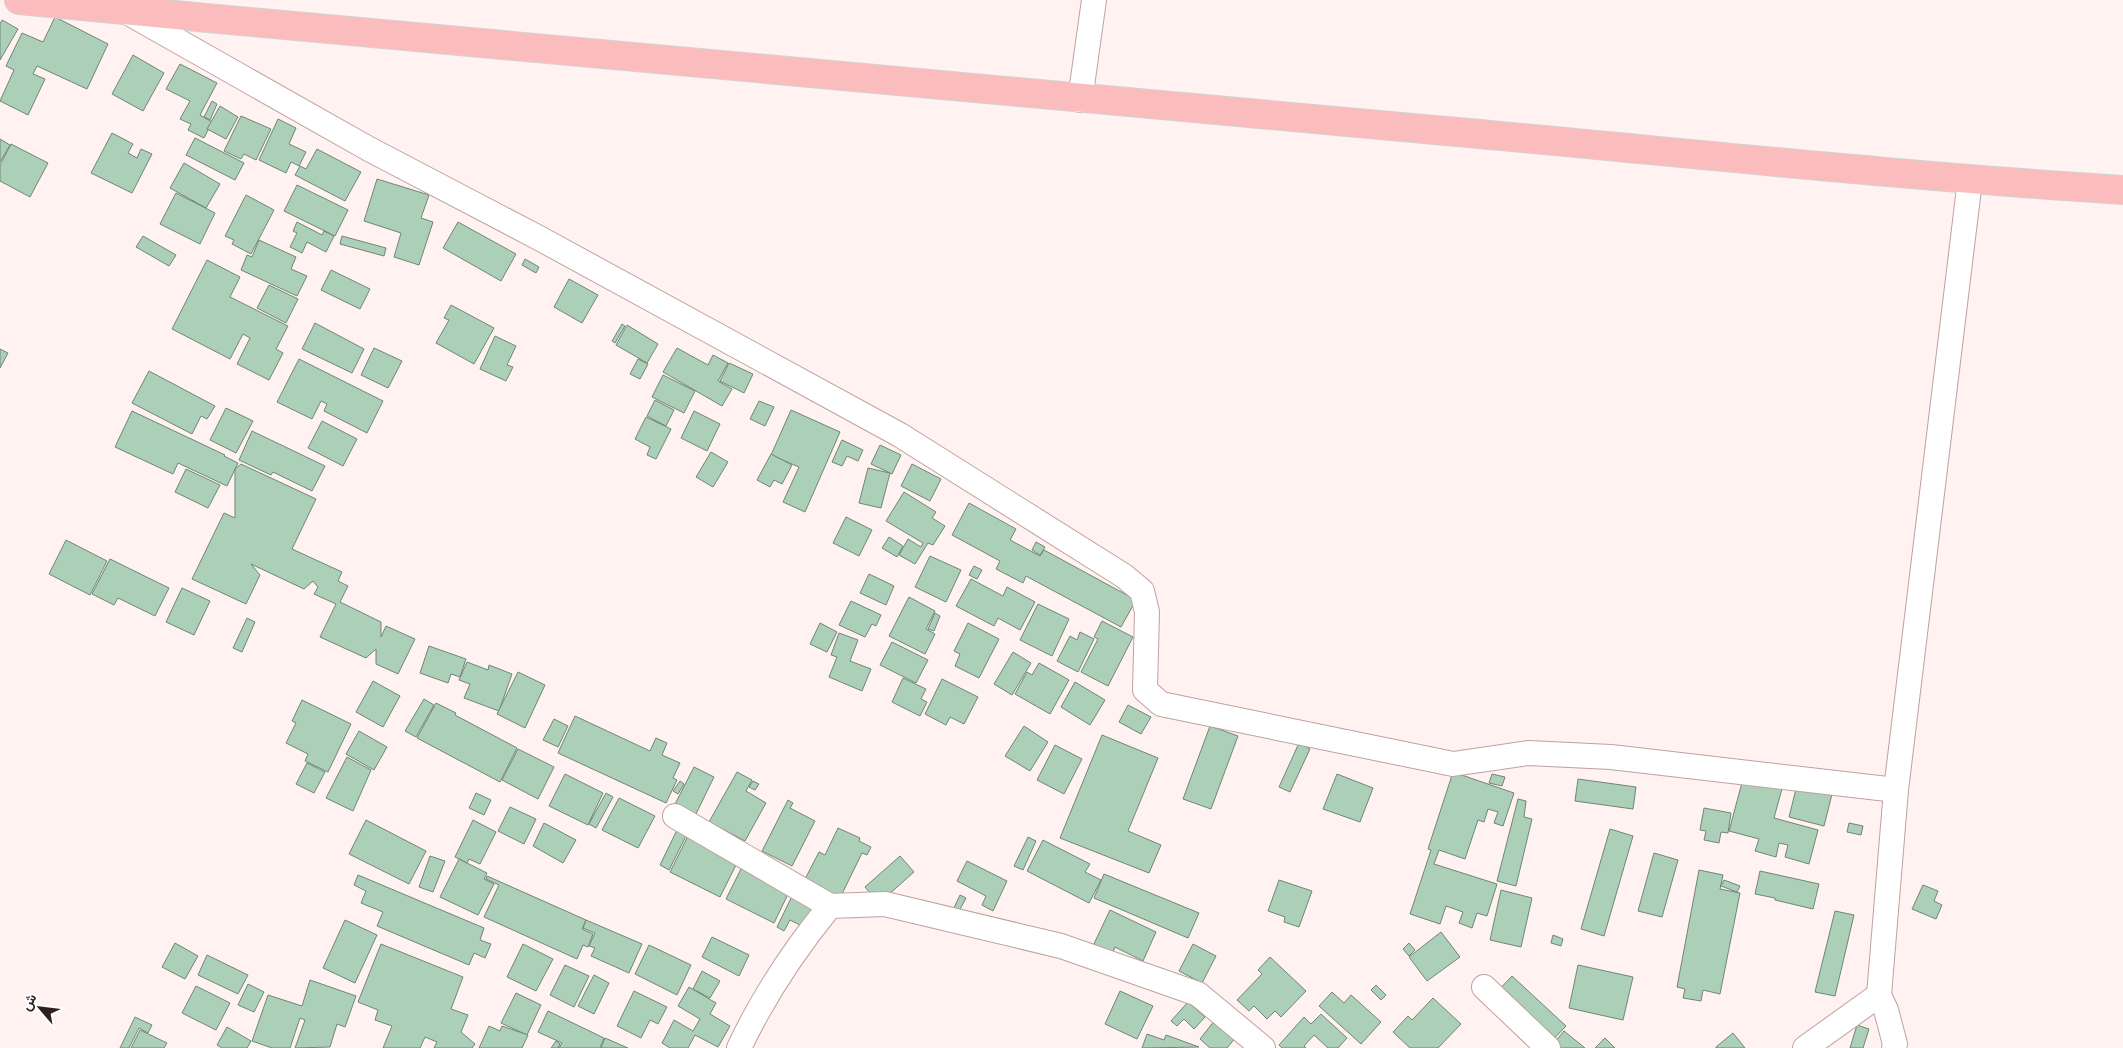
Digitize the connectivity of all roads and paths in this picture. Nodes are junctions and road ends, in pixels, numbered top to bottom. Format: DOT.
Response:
graph roads {
  1 [pos="19,0"];
  2 [pos="24,0"];
  3 [pos="1094,0"];
  4 [pos="124,10"];
  5 [pos="1080,100"];
  6 [pos="1970,180"];
  7 [pos="2123,190"];
  8 [pos="1896,790"];
  9 [pos="675,816"];
  10 [pos="830,906"];
  11 [pos="1484,987"];
  12 [pos="1879,995"];
  13 [pos="739,1048"];
  14 [pos="1263,1048"];
  15 [pos="1548,1048"];
  16 [pos="1805,1048"];
  17 [pos="1894,1048"];
  1 -- 2 [label="main road"];
  2 -- 4 [label="main road"];
  3 -- 5 [label="street"];
  4 -- 5 [label="main road"];
  4 -- 8 [label="street"];
  5 -- 6 [label="main road"];
  6 -- 7 [label="main road"];
  6 -- 8 [label="street"];
  8 -- 12 [label="street"];
  9 -- 10 [label="street"];
  10 -- 13 [label="street"];
  10 -- 14 [label="street"];
  11 -- 15 [label="street"];
  12 -- 16 [label="street"];
  12 -- 17 [label="street"];
}
